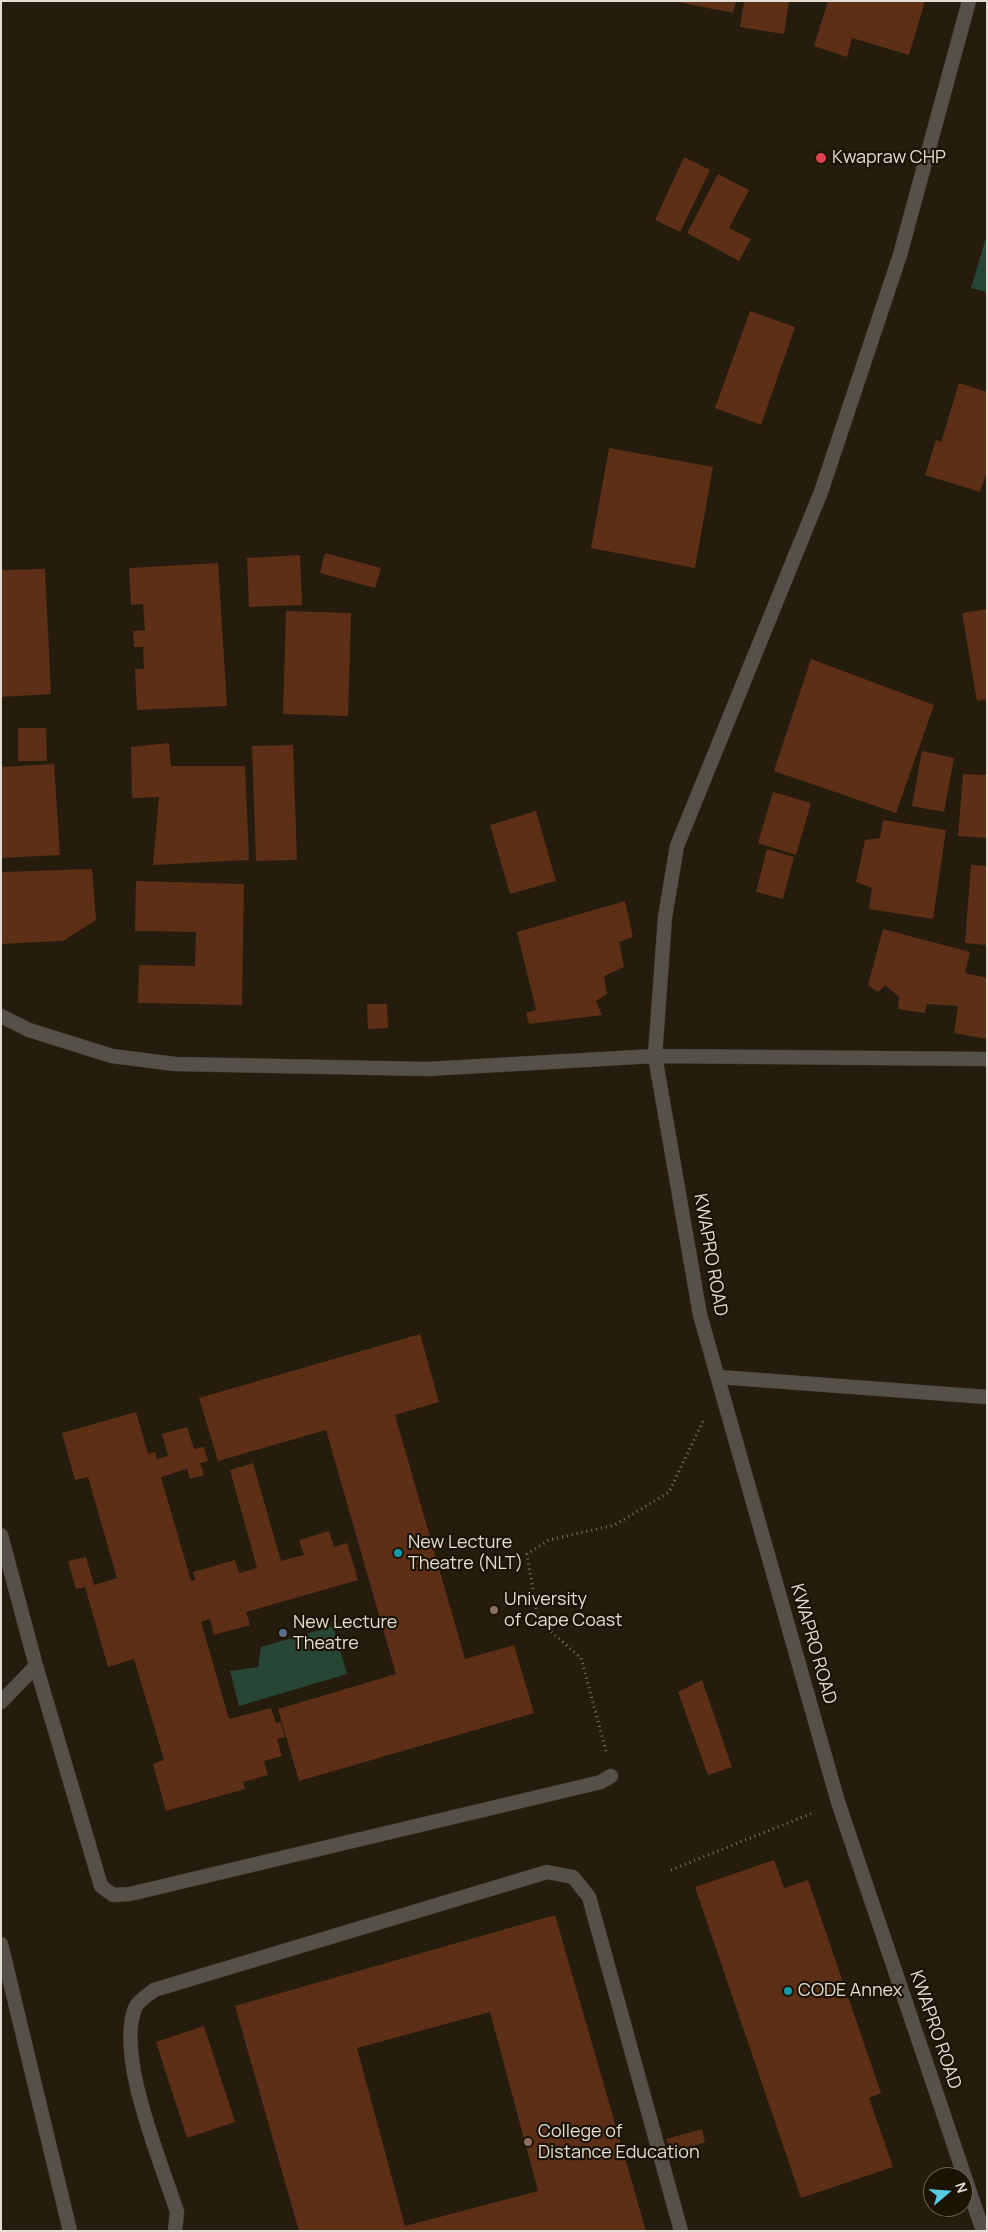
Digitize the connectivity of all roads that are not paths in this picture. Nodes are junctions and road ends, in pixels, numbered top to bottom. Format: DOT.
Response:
graph roads {
  1 [pos="969,1"];
  2 [pos="1,1016"];
  3 [pos="656,1056"];
  4 [pos="987,1059"];
  5 [pos="719,1377"];
  6 [pos="987,1397"];
  7 [pos="1,1535"];
  8 [pos="36,1666"];
  9 [pos="1,1702"];
  10 [pos="611,1776"];
  11 [pos="1,1944"];
  12 [pos="70,2231"];
  13 [pos="175,2231"];
  14 [pos="681,2231"];
  15 [pos="983,2231"];
  1 -- 3 [label="street, KWAPRO ROAD"];
  2 -- 3 [label="street"];
  3 -- 4 [label="street"];
  3 -- 5 [label="street, KWAPRO ROAD"];
  5 -- 6 [label="street"];
  5 -- 15 [label="street, KWAPRO ROAD"];
  7 -- 8 [label="street"];
  8 -- 9 [label="street"];
  8 -- 10 [label="street"];
  11 -- 12 [label="street"];
  13 -- 14 [label="street"];
}
